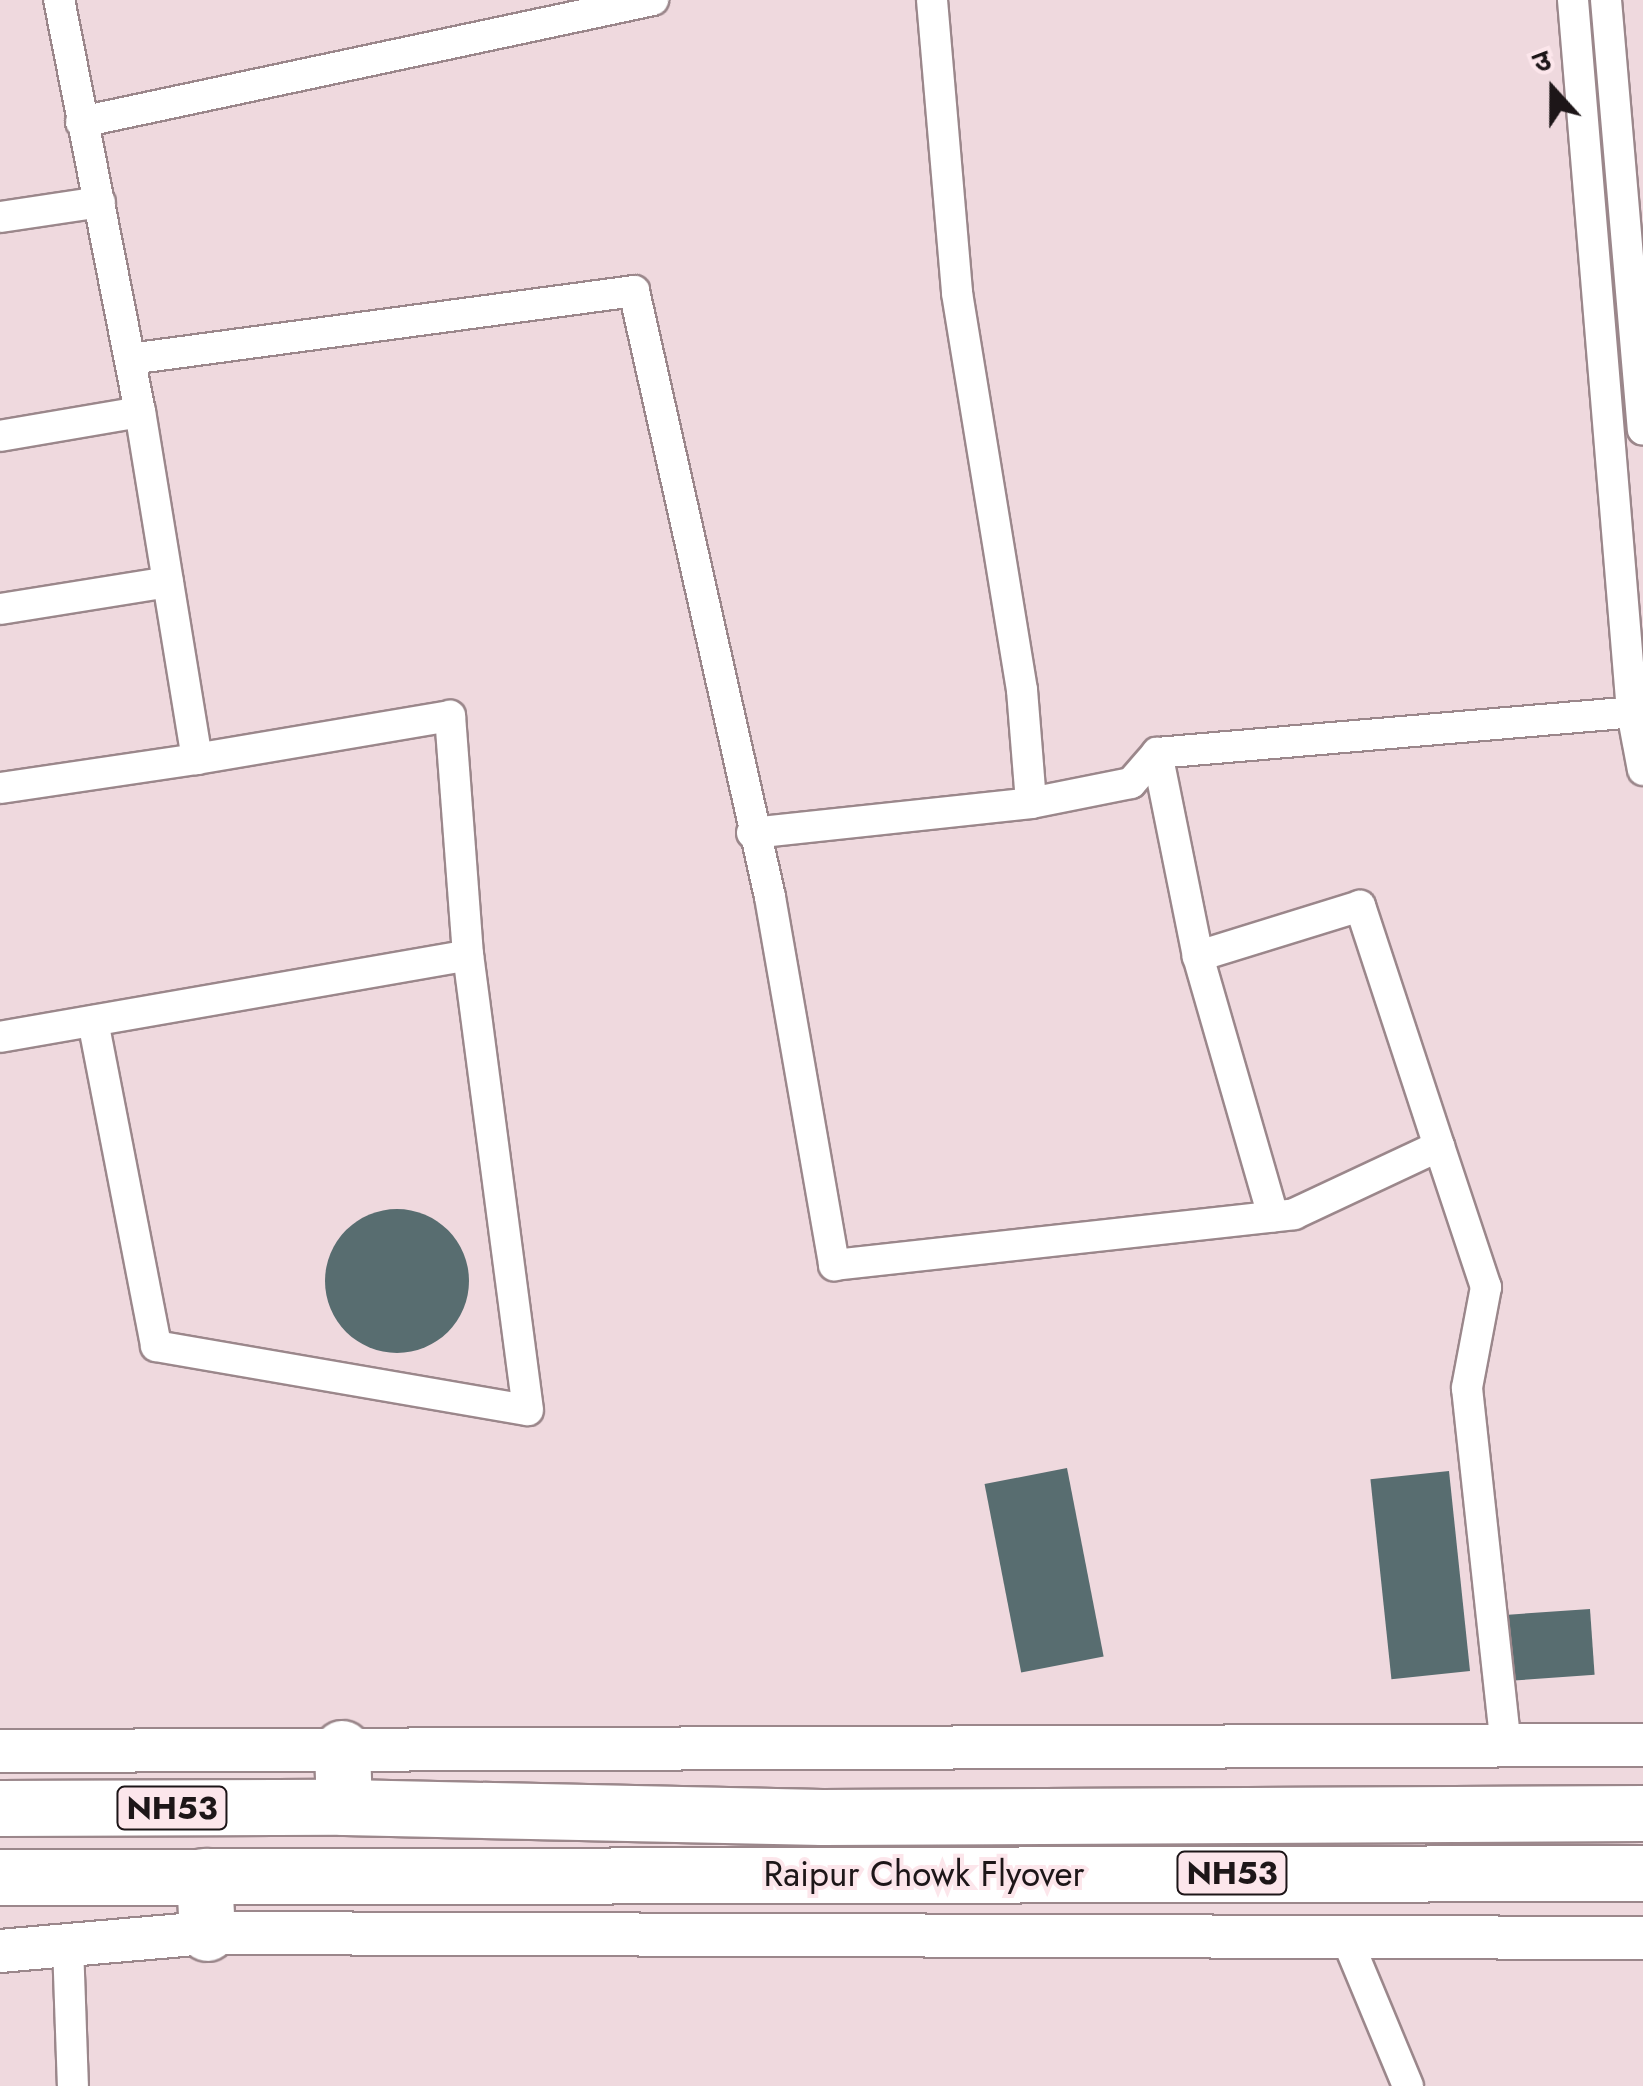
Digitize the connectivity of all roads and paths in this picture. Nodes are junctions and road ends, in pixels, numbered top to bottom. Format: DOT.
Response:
graph roads {
  1 [pos="59,0"];
  2 [pos="654,0"];
  3 [pos="932,0"];
  4 [pos="1573,0"];
  5 [pos="1606,0"];
  6 [pos="1630,111"];
  7 [pos="1584,118"];
  8 [pos="81,122"];
  9 [pos="100,202"];
  10 [pos="0,218"];
  11 [pos="130,359"];
  12 [pos="140,412"];
  13 [pos="1643,428"];
  14 [pos="0,436"];
  15 [pos="168,582"];
  16 [pos="0,609"];
  17 [pos="1638,712"];
  18 [pos="1157,753"];
  19 [pos="197,759"];
  20 [pos="1643,770"];
  21 [pos="0,788"];
  22 [pos="1030,803"];
  23 [pos="752,834"];
  24 [pos="468,956"];
  25 [pos="1198,956"];
  26 [pos="93,1021"];
  27 [pos="0,1037"];
  28 [pos="1439,1146"];
  29 [pos="1273,1216"];
  30 [pos="1643,1744"];
  31 [pos="1506,1745"];
  32 [pos="342,1748"];
  33 [pos="0,1751"];
  34 [pos="344,1807"];
  35 [pos="0,1808"];
  36 [pos="1643,1813"];
  37 [pos="1643,1873"];
  38 [pos="204,1876"];
  39 [pos="0,1877"];
  40 [pos="207,1932"];
  41 [pos="1346,1936"];
  42 [pos="1643,1938"];
  43 [pos="68,1945"];
  44 [pos="0,1950"];
  45 [pos="73,2086"];
  46 [pos="1408,2086"];
  1 -- 8 [label="street"];
  2 -- 8 [label="street"];
  3 -- 22 [label="street"];
  4 -- 7 [label="street"];
  5 -- 6 [label="street"];
  6 -- 7 [label="street"];
  6 -- 13 [label="street"];
  7 -- 17 [label="street"];
  8 -- 9 [label="street"];
  9 -- 10 [label="street"];
  9 -- 11 [label="street"];
  11 -- 12 [label="street"];
  11 -- 23 [label="street"];
  12 -- 14 [label="street"];
  12 -- 15 [label="street"];
  15 -- 16 [label="street"];
  15 -- 19 [label="street"];
  17 -- 18 [label="street"];
  17 -- 20 [label="street"];
  18 -- 22 [label="street"];
  18 -- 25 [label="street"];
  19 -- 21 [label="street"];
  19 -- 24 [label="street"];
  22 -- 23 [label="street"];
  23 -- 29 [label="street"];
  24 -- 26 [label="street"];
  24 -- 26 [label="street"];
  25 -- 28 [label="street"];
  25 -- 29 [label="street"];
  26 -- 27 [label="street"];
  28 -- 29 [label="street"];
  28 -- 31 [label="street"];
  30 -- 31 [label="street"];
  31 -- 32 [label="street"];
  32 -- 33 [label="street"];
  32 -- 34 [label="highway"];
  34 -- 35 [label="highway, NH53"];
  34 -- 36 [label="highway, Raipur Chowk Flyover / NH53"];
  37 -- 38 [label="highway, Raipur Chowk Flyover / NH53"];
  38 -- 39 [label="highway, NH53"];
  38 -- 40 [label="highway"];
  40 -- 41 [label="street"];
  40 -- 43 [label="street"];
  41 -- 42 [label="street"];
  41 -- 46 [label="street"];
  43 -- 44 [label="street"];
  43 -- 45 [label="street"];
}
